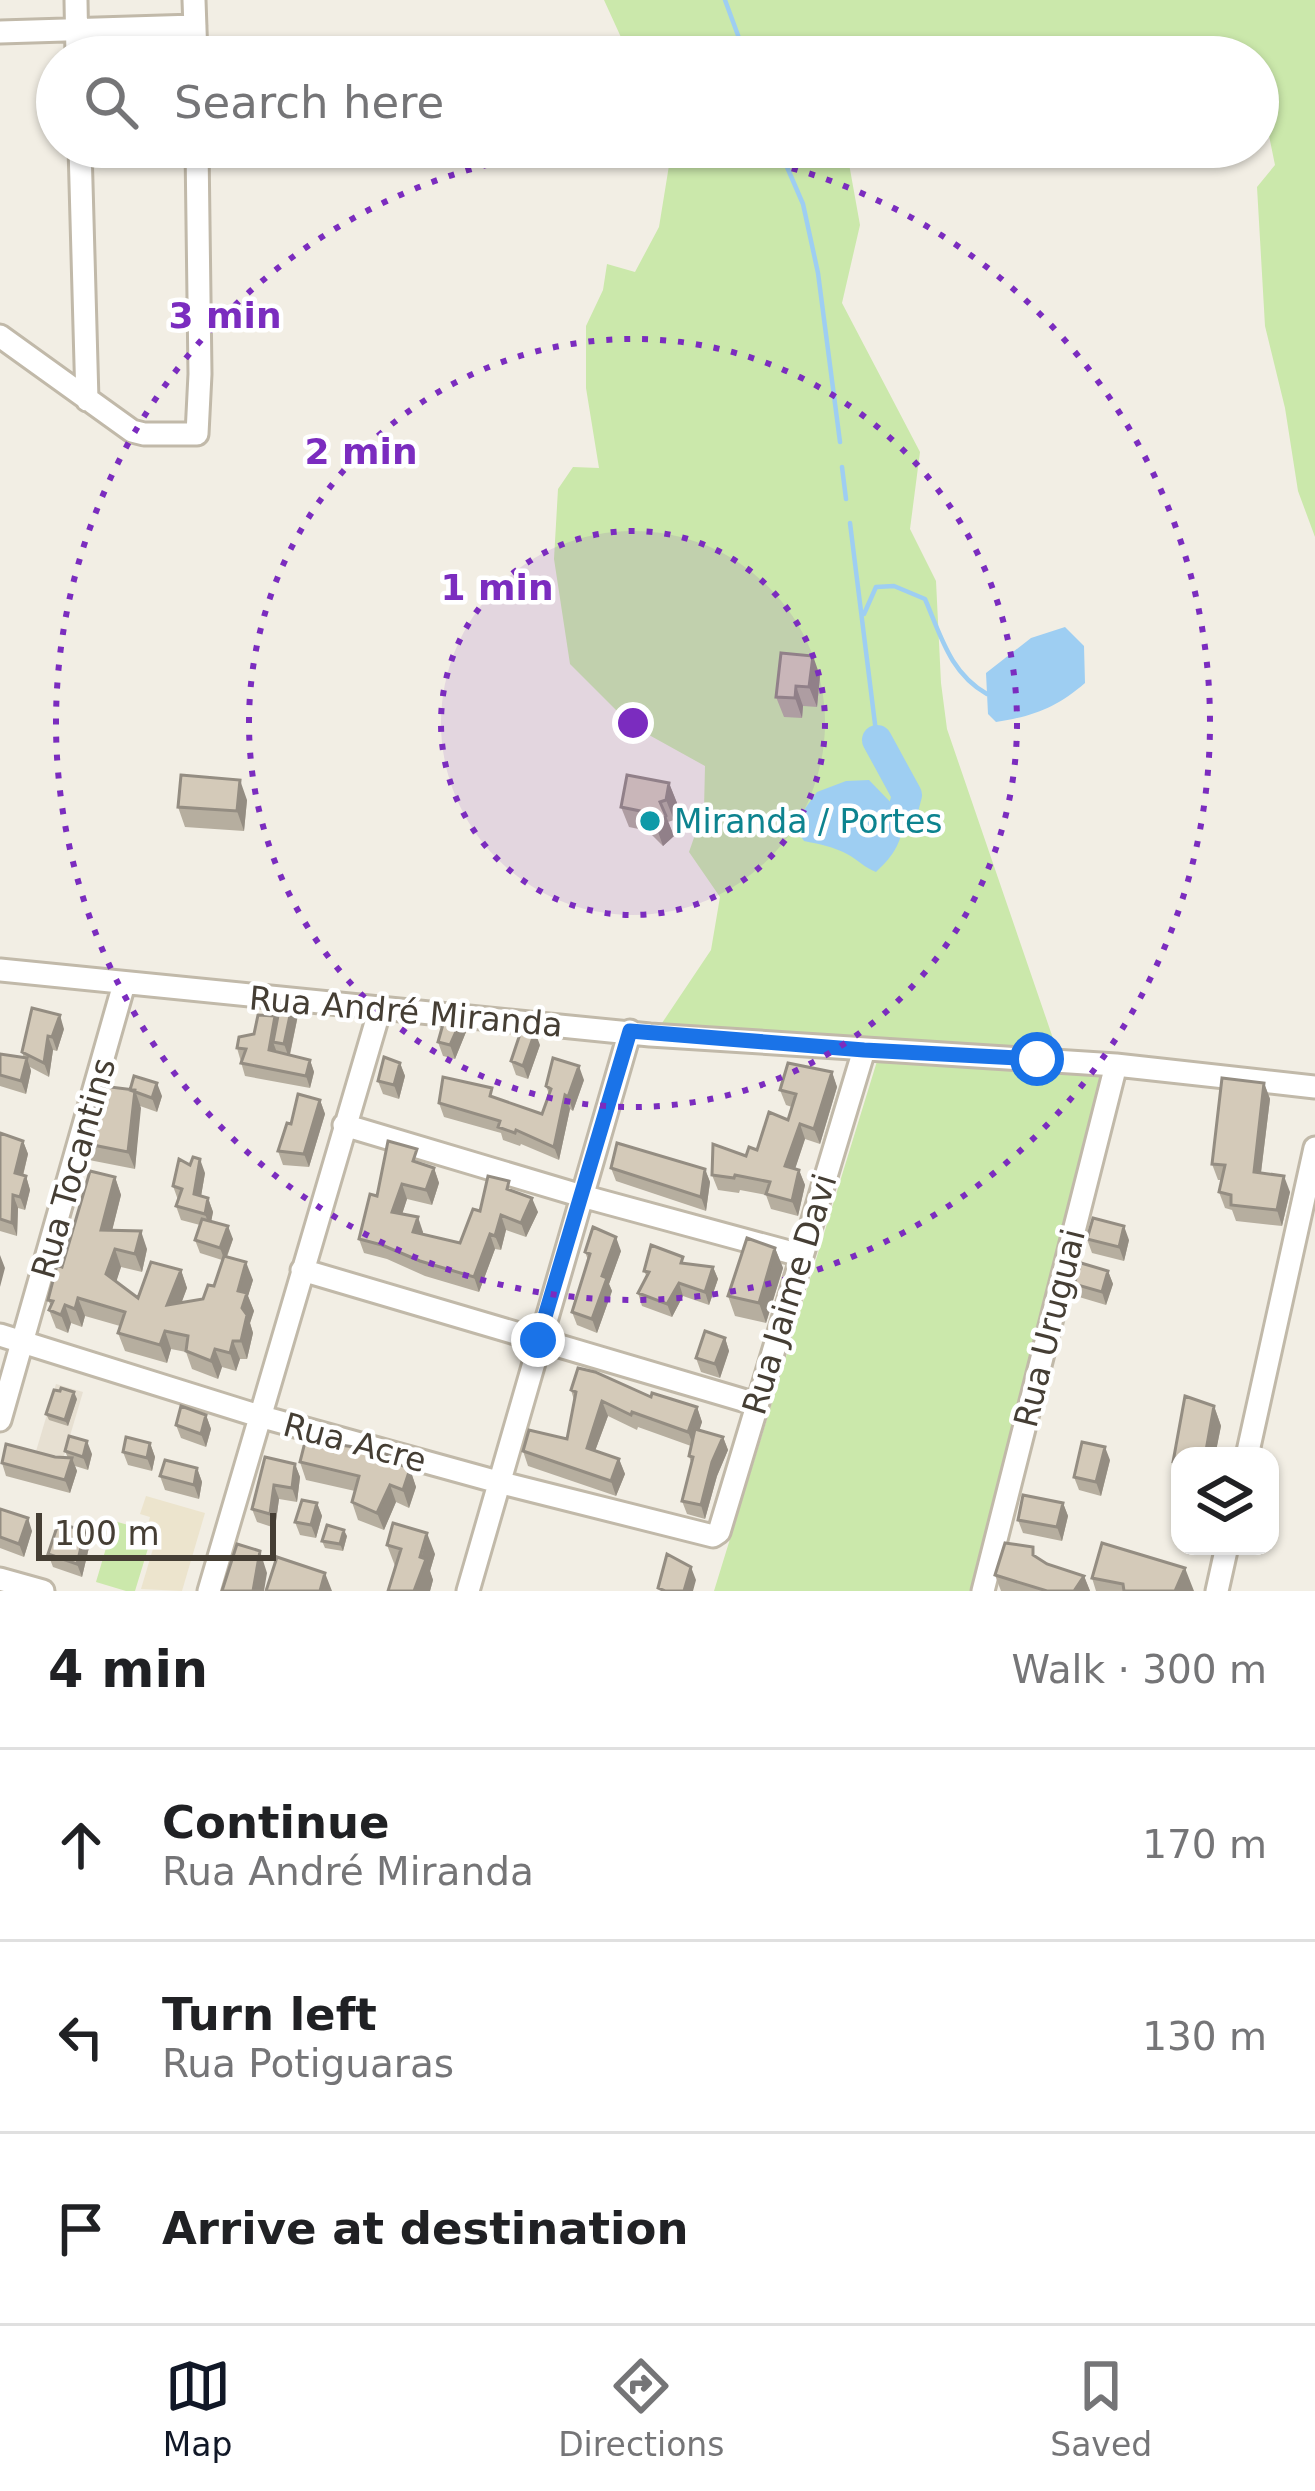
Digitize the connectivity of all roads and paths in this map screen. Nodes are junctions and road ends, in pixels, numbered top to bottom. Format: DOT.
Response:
graph roads {
  1 [pos="76,0"];
  2 [pos="194,0"];
  3 [pos="195,26"];
  4 [pos="76,30"];
  5 [pos="0,32"];
  6 [pos="76,36"];
  7 [pos="195,36"];
  8 [pos="81,168"];
  9 [pos="197,168"];
  10 [pos="0,337"];
  11 [pos="87,400"];
  12 [pos="0,970"];
  13 [pos="124,984"];
  14 [pos="380,1009"];
  15 [pos="630,1031"];
  16 [pos="864,1050"];
  17 [pos="1116,1065"];
  18 [pos="1315,1087"];
  19 [pos="344,1125"];
  20 [pos="1315,1148"];
  21 [pos="582,1196"];
  22 [pos="800,1255"];
  23 [pos="302,1270"];
  24 [pos="0,1335"];
  25 [pos="538,1340"];
  26 [pos="24,1343"];
  27 [pos="756,1404"];
  28 [pos="259,1416"];
  29 [pos="0,1420"];
  30 [pos="1248,1447"];
  31 [pos="498,1482"];
  32 [pos="713,1536"];
  33 [pos="1225,1555"];
  34 [pos="0,1579"];
  35 [pos="43,1591"];
  36 [pos="209,1591"];
  37 [pos="468,1591"];
  38 [pos="983,1591"];
  39 [pos="1216,1591"];
  1 -- 4 [label="street"];
  2 -- 3 [label="street"];
  3 -- 4 [label="street"];
  3 -- 7 [label="street"];
  4 -- 5 [label="street"];
  4 -- 6 [label="street"];
  8 -- 11 [label="street"];
  9 -- 11 [label="street"];
  10 -- 11 [label="street"];
  12 -- 13 [label="street, Rua André Miranda"];
  13 -- 14 [label="street, Rua André Miranda"];
  13 -- 26 [label="street, Rua Tocantins"];
  14 -- 15 [label="street, Rua André Miranda"];
  14 -- 19 [label="street"];
  15 -- 16 [label="street, Rua André Miranda"];
  15 -- 21 [label="street"];
  16 -- 17 [label="street, Rua André Miranda"];
  16 -- 22 [label="street, Rua Jaime Davi"];
  17 -- 18 [label="street, Rua André Miranda"];
  17 -- 38 [label="street, Rua Uruguai"];
  19 -- 21 [label="street"];
  19 -- 23 [label="street"];
  20 -- 30 [label="street"];
  21 -- 22 [label="street"];
  21 -- 25 [label="street"];
  22 -- 27 [label="street, Rua Jaime Davi"];
  23 -- 25 [label="street"];
  23 -- 28 [label="street"];
  24 -- 26 [label="street, Rua Acre"];
  25 -- 27 [label="street"];
  25 -- 31 [label="street"];
  26 -- 28 [label="street, Rua Acre"];
  26 -- 29 [label="street, Rua Tocantins"];
  27 -- 32 [label="street, Rua Jaime Davi"];
  28 -- 31 [label="street, Rua Acre"];
  28 -- 36 [label="street"];
  31 -- 32 [label="street, Rua Acre"];
  31 -- 37 [label="street"];
  33 -- 39 [label="street"];
  34 -- 35 [label="street"];
}
